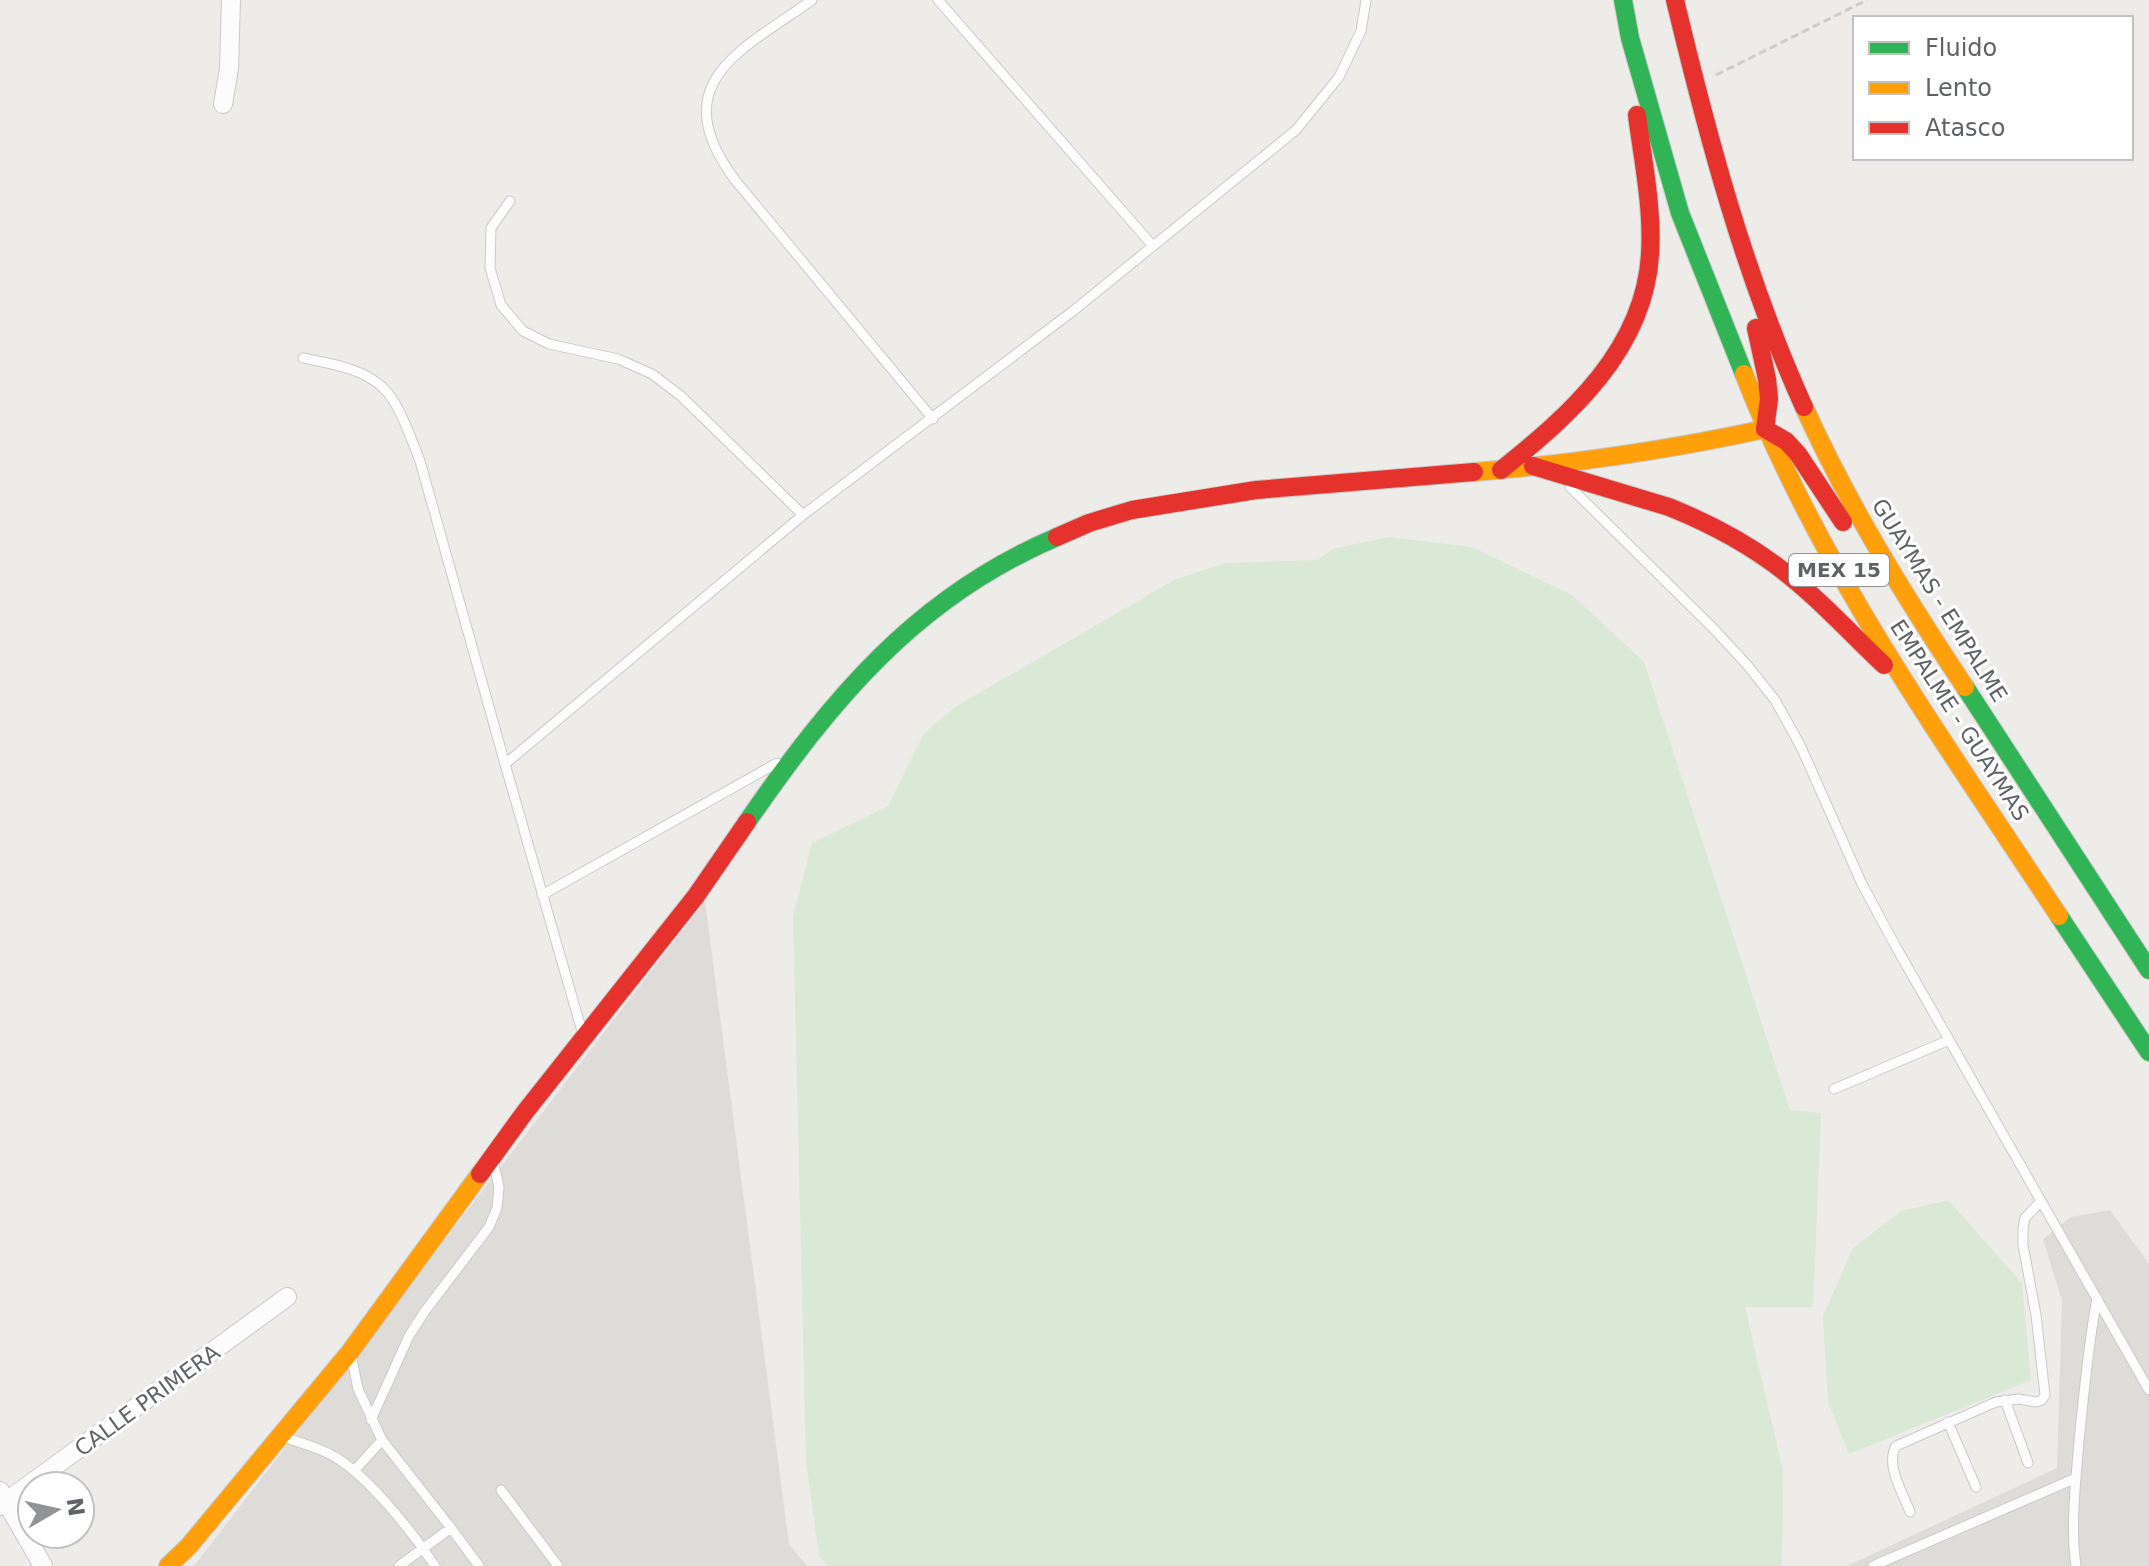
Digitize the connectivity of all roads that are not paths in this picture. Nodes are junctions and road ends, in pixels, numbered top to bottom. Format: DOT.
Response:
graph roads {
  1 [pos="231,0"];
  2 [pos="812,0"];
  3 [pos="938,0"];
  4 [pos="1366,0"];
  5 [pos="1623,0"];
  6 [pos="1675,0"];
  7 [pos="1630,38"];
  8 [pos="223,104"];
  9 [pos="510,201"];
  10 [pos="1736,232"];
  11 [pos="1153,246"];
  12 [pos="303,358"];
  13 [pos="933,419"];
  14 [pos="1765,429"];
  15 [pos="1533,466"];
  16 [pos="1501,470"];
  17 [pos="1559,476"];
  18 [pos="803,515"];
  19 [pos="1892,576"];
  20 [pos="1910,690"];
  21 [pos="794,754"];
  22 [pos="505,764"];
  23 [pos="2037,841"];
  24 [pos="542,895"];
  25 [pos="2149,970"];
  26 [pos="584,1038"];
  27 [pos="1949,1040"];
  28 [pos="2149,1052"];
  29 [pos="1834,1089"];
  30 [pos="492,1158"];
  31 [pos="2041,1201"];
  32 [pos="287,1297"];
  33 [pos="2097,1298"];
  34 [pos="350,1352"];
  35 [pos="2149,1390"];
  36 [pos="2005,1400"];
  37 [pos="371,1420"];
  38 [pos="1948,1422"];
  39 [pos="281,1437"];
  40 [pos="382,1440"];
  41 [pos="2028,1463"];
  42 [pos="354,1471"];
  43 [pos="2076,1478"];
  44 [pos="1976,1487"];
  45 [pos="501,1490"];
  46 [pos="2,1500"];
  47 [pos="1910,1512"];
  48 [pos="451,1528"];
  49 [pos="422,1549"];
  50 [pos="43,1566"];
  51 [pos="168,1566"];
  52 [pos="399,1566"];
  53 [pos="435,1566"];
  54 [pos="479,1566"];
  55 [pos="558,1566"];
  56 [pos="1873,1566"];
  57 [pos="2076,1566"];
  1 -- 8 [label="street"];
  2 -- 13 [label="lane"];
  3 -- 11 [label="lane"];
  4 -- 11 [label="lane"];
  5 -- 7 [label="main road, MEX 15"];
  6 -- 10 [label="main road, MEX 15"];
  7 -- 14 [label="main road, EMPALME - GUAYMAS / MEX 15"];
  7 -- 16 [label="main road"];
  9 -- 18 [label="lane"];
  10 -- 14 [label="main road"];
  10 -- 19 [label="main road, GUAYMAS - EMPALME / MEX 15"];
  11 -- 13 [label="lane"];
  12 -- 22 [label="lane"];
  13 -- 18 [label="lane"];
  14 -- 15 [label="main road"];
  14 -- 19 [label="main road"];
  14 -- 20 [label="main road, EMPALME - GUAYMAS / MEX 15"];
  15 -- 16 [label="main road"];
  15 -- 17 [label="main road"];
  16 -- 21 [label="main road"];
  17 -- 20 [label="main road"];
  17 -- 27 [label="lane"];
  18 -- 22 [label="lane"];
  19 -- 23 [label="main road, GUAYMAS - EMPALME / MEX 15"];
  20 -- 23 [label="main road, EMPALME - GUAYMAS / MEX 15"];
  21 -- 24 [label="lane"];
  21 -- 26 [label="main road"];
  22 -- 24 [label="lane"];
  23 -- 25 [label="main road, GUAYMAS - EMPALME / MEX 15"];
  23 -- 28 [label="main road, EMPALME - GUAYMAS / MEX 15"];
  24 -- 26 [label="lane"];
  26 -- 30 [label="main road"];
  27 -- 29 [label="lane"];
  27 -- 31 [label="lane"];
  30 -- 34 [label="main road"];
  30 -- 37 [label="lane"];
  31 -- 33 [label="lane"];
  31 -- 36 [label="lane"];
  32 -- 46 [label="street, CALLE PRIMERA"];
  33 -- 35 [label="lane"];
  33 -- 43 [label="lane"];
  34 -- 37 [label="lane"];
  34 -- 39 [label="main road"];
  36 -- 38 [label="lane"];
  36 -- 41 [label="lane"];
  37 -- 40 [label="lane"];
  38 -- 44 [label="lane"];
  38 -- 47 [label="lane"];
  39 -- 42 [label="lane"];
  39 -- 51 [label="main road"];
  40 -- 42 [label="lane"];
  40 -- 48 [label="lane"];
  42 -- 49 [label="lane"];
  43 -- 56 [label="lane"];
  43 -- 57 [label="lane"];
  45 -- 55 [label="lane"];
  46 -- 50 [label="street"];
  48 -- 49 [label="lane"];
  48 -- 54 [label="lane"];
  49 -- 52 [label="lane"];
  49 -- 53 [label="lane"];
}
